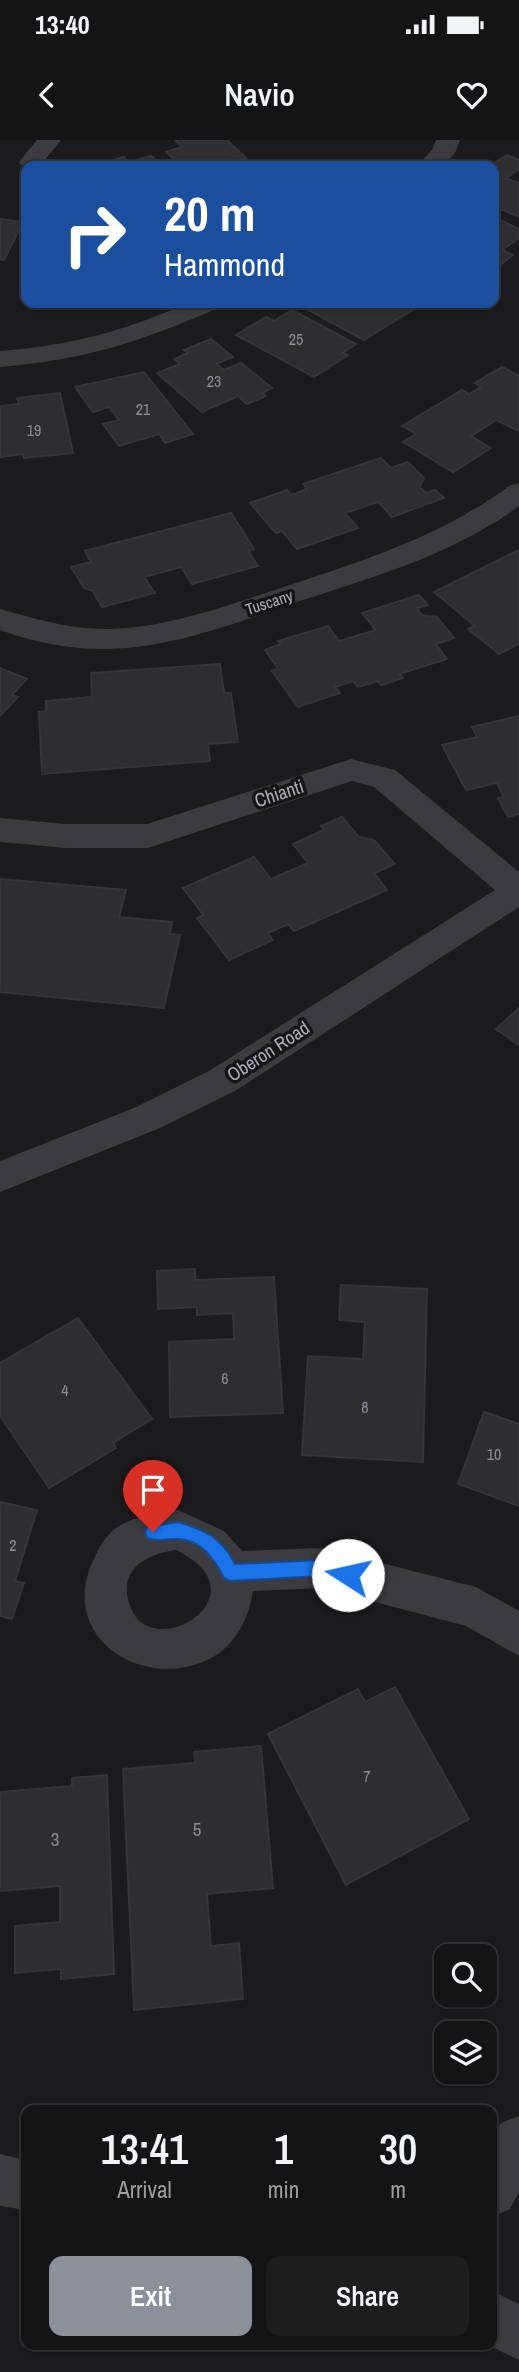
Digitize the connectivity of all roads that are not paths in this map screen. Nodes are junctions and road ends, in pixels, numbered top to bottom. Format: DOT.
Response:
graph roads {
  1 [pos="49,140"];
  2 [pos="448,140"];
  3 [pos="32,161"];
  4 [pos="434,161"];
  5 [pos="197,308"];
  6 [pos="0,359"];
  7 [pos="519,492"];
  8 [pos="0,619"];
  9 [pos="0,830"];
  10 [pos="519,891"];
  11 [pos="0,1177"];
  12 [pos="230,1572"];
  13 [pos="519,1635"];
  14 [pos="519,2141"];
  15 [pos="0,2180"];
  16 [pos="497,2182"];
  17 [pos="21,2185"];
  18 [pos="497,2321"];
  19 [pos="519,2333"];
  1 -- 3 [label="street"];
  2 -- 4 [label="street"];
  5 -- 6 [label="street"];
  7 -- 8 [label="street, Tuscany"];
  9 -- 10 [label="street, Chianti"];
  10 -- 11 [label="street, Oberon Road"];
  12 -- 13 [label="street"];
  14 -- 16 [label="street"];
  15 -- 17 [label="street"];
  18 -- 19 [label="street"];
}
